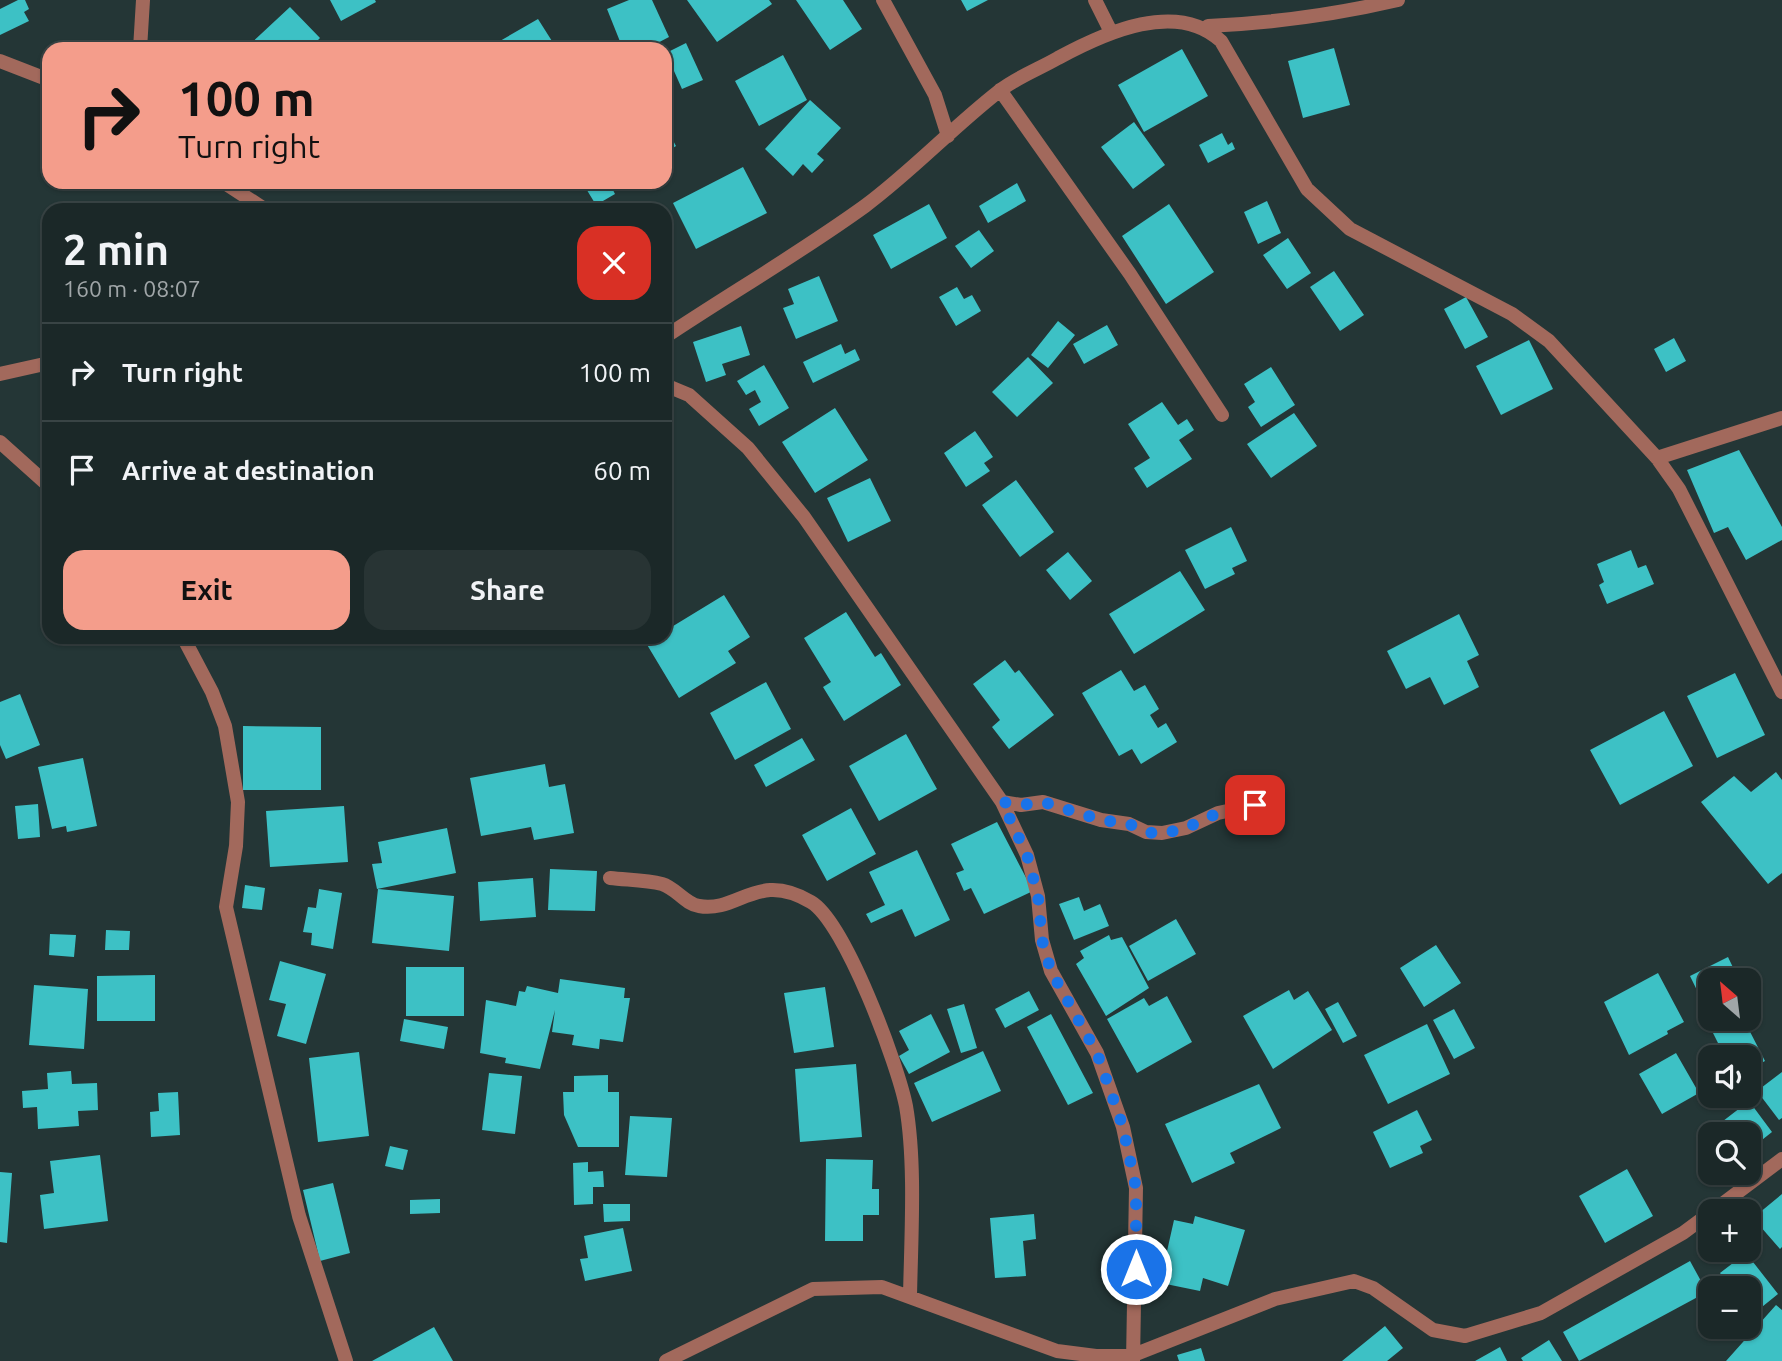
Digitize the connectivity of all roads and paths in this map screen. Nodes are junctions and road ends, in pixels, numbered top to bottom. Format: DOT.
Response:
graph roads {
  1 [pos="143,0"];
  2 [pos="883,0"];
  3 [pos="1096,0"];
  4 [pos="1398,0"];
  5 [pos="1208,26"];
  6 [pos="1110,30"];
  7 [pos="140,42"];
  8 [pos="0,61"];
  9 [pos="42,77"];
  10 [pos="1000,90"];
  11 [pos="948,136"];
  12 [pos="234,189"];
  13 [pos="255,203"];
  14 [pos="672,333"];
  15 [pos="42,364"];
  16 [pos="0,373"];
  17 [pos="672,388"];
  18 [pos="1222,415"];
  19 [pos="1782,418"];
  20 [pos="0,442"];
  21 [pos="1657,458"];
  22 [pos="42,480"];
  23 [pos="187,644"];
  24 [pos="1782,692"];
  25 [pos="1002,802"];
  26 [pos="1255,805"];
  27 [pos="610,878"];
  28 [pos="1782,1160"];
  29 [pos="1729,1199"];
  30 [pos="1698,1222"];
  31 [pos="910,1297"];
  32 [pos="1132,1359"];
  33 [pos="346,1361"];
  34 [pos="666,1361"];
  1 -- 7 [label="street"];
  2 -- 11 [label="street"];
  3 -- 6 [label="street"];
  4 -- 5 [label="street"];
  5 -- 6 [label="street"];
  5 -- 21 [label="street"];
  6 -- 10 [label="street"];
  8 -- 9 [label="street"];
  10 -- 11 [label="street"];
  10 -- 18 [label="street"];
  11 -- 14 [label="street"];
  12 -- 13 [label="street"];
  15 -- 16 [label="street"];
  17 -- 25 [label="street"];
  19 -- 21 [label="street"];
  20 -- 22 [label="street"];
  21 -- 24 [label="street"];
  23 -- 33 [label="street"];
  25 -- 26 [label="street"];
  25 -- 32 [label="street"];
  27 -- 31 [label="street"];
  28 -- 29 [label="street"];
  30 -- 32 [label="street"];
  31 -- 32 [label="street"];
  31 -- 34 [label="street"];
}
